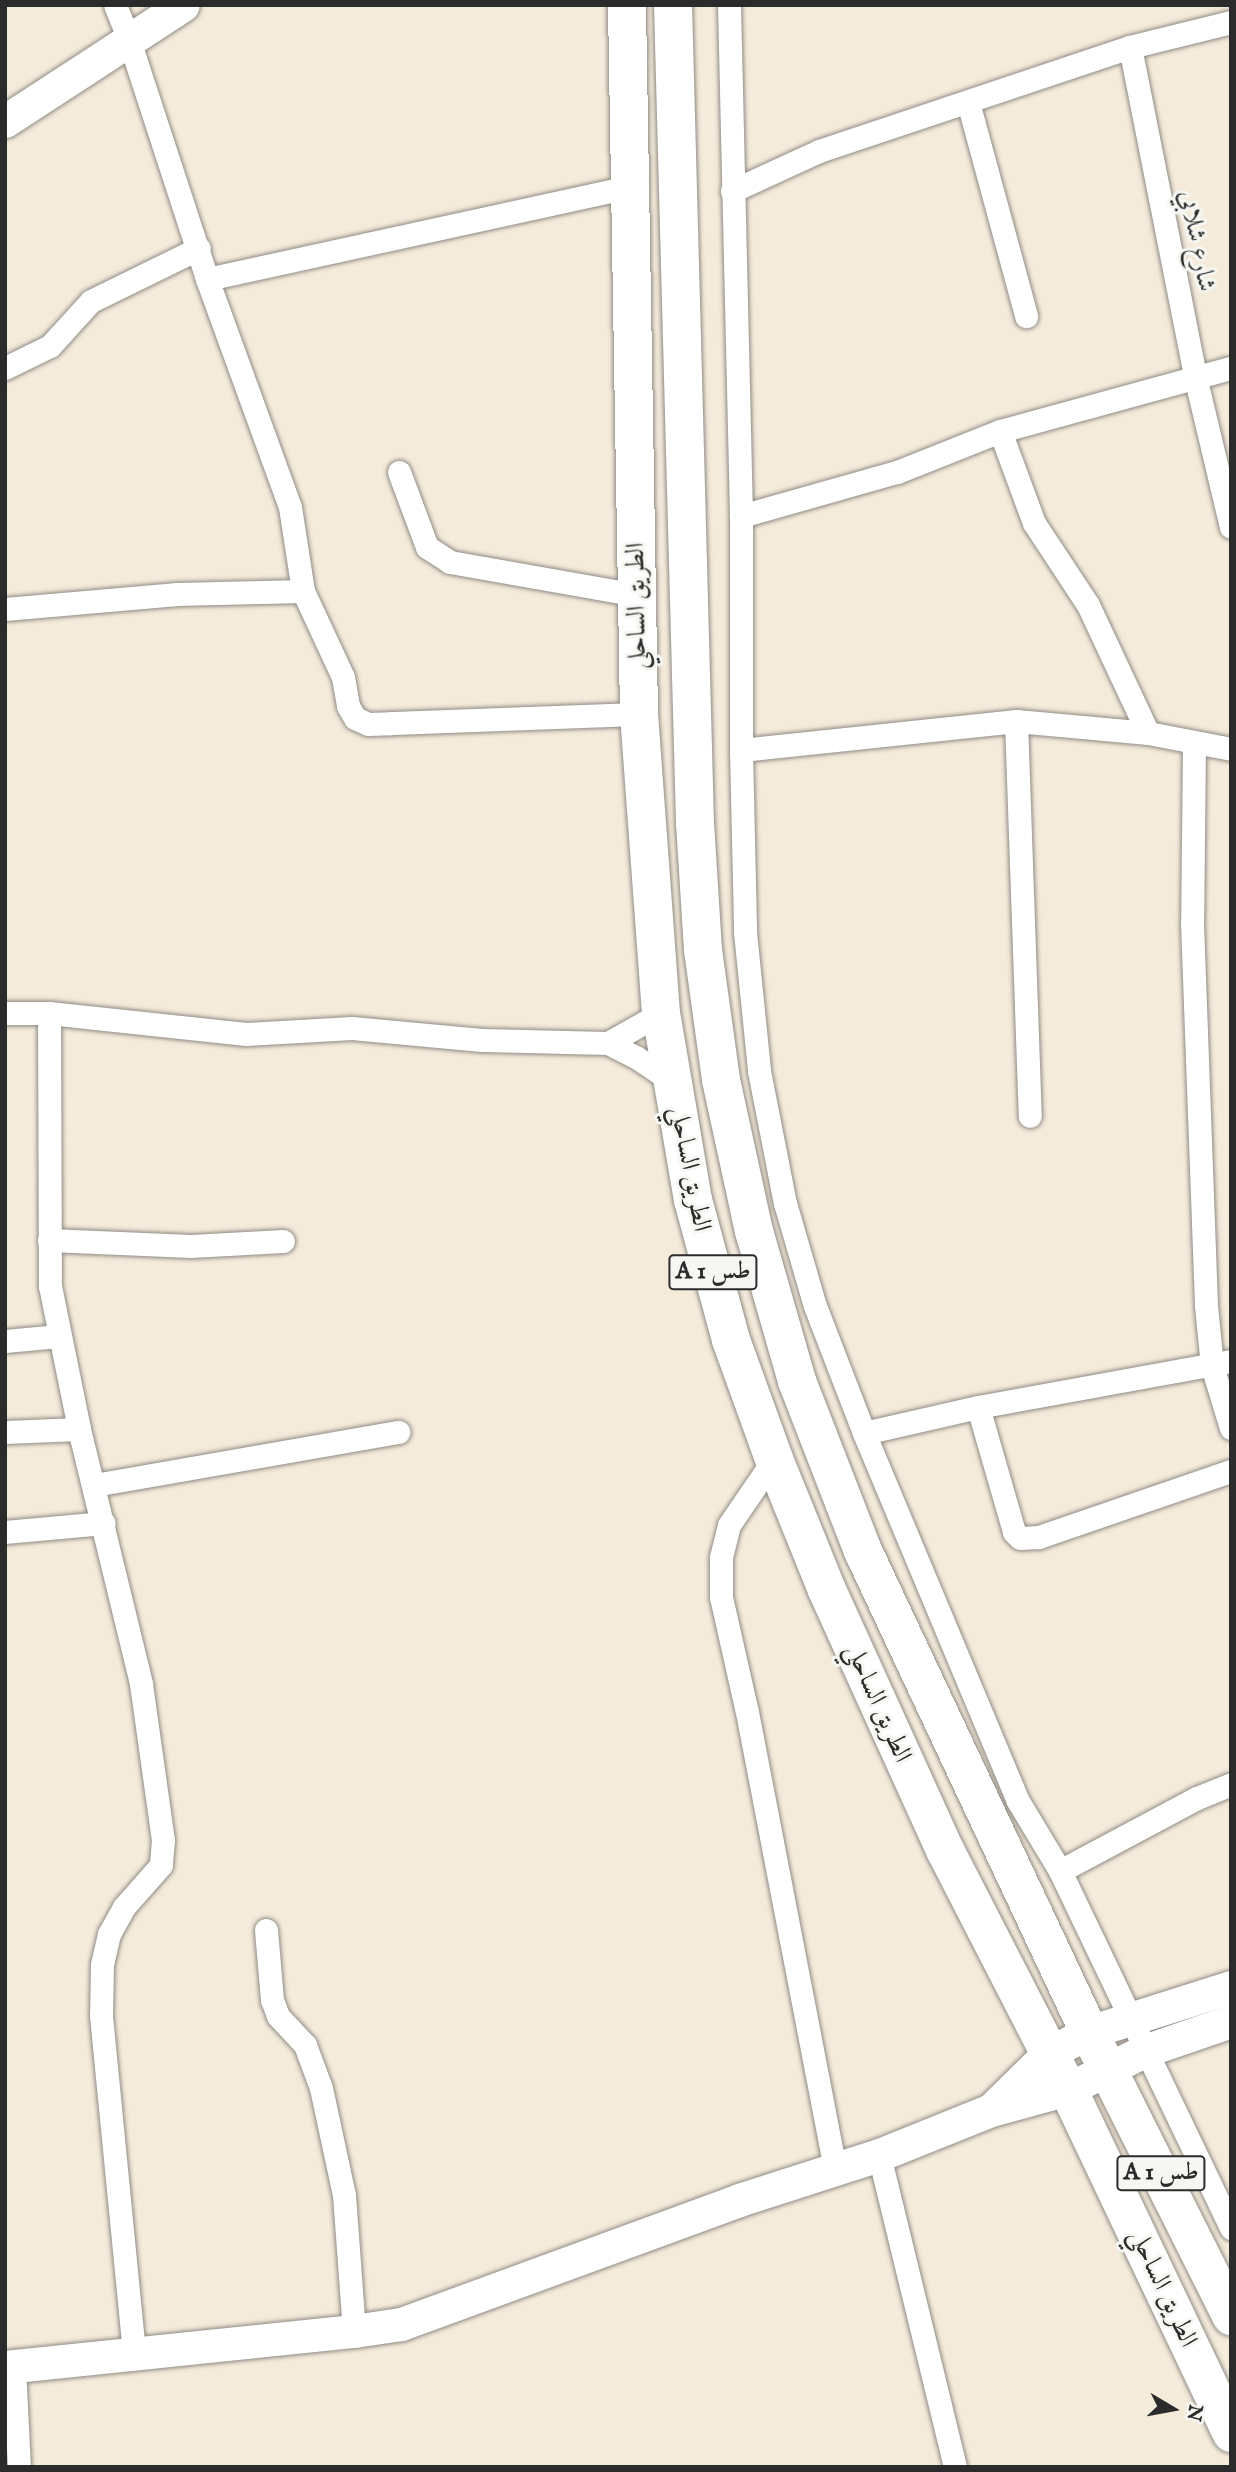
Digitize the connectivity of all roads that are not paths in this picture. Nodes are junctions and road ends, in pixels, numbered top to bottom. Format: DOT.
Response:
graph roads {
  1 [pos="115,5"];
  2 [pos="183,5"];
  3 [pos="627,5"];
  4 [pos="673,5"];
  5 [pos="729,5"];
  6 [pos="1231,22"];
  7 [pos="129,40"];
  8 [pos="1130,47"];
  9 [pos="968,102"];
  10 [pos="5,121"];
  11 [pos="630,187"];
  12 [pos="732,191"];
  13 [pos="199,248"];
  14 [pos="207,279"];
  15 [pos="1026,316"];
  16 [pos="5,368"];
  17 [pos="1231,368"];
  18 [pos="1195,376"];
  19 [pos="1000,431"];
  20 [pos="399,472"];
  21 [pos="741,516"];
  22 [pos="1231,527"];
  23 [pos="303,591"];
  24 [pos="637,595"];
  25 [pos="5,608"];
  26 [pos="639,714"];
  27 [pos="1016,721"];
  28 [pos="1148,733"];
  29 [pos="1194,744"];
  30 [pos="1231,749"];
  31 [pos="741,750"];
  32 [pos="5,1013"];
  33 [pos="49,1013"];
  34 [pos="661,1013"];
  35 [pos="608,1043"];
  36 [pos="673,1082"];
  37 [pos="1030,1116"];
  38 [pos="49,1240"];
  39 [pos="283,1241"];
  40 [pos="59,1336"];
  41 [pos="5,1341"];
  42 [pos="1222,1364"];
  43 [pos="978,1407"];
  44 [pos="1231,1428"];
  45 [pos="79,1429"];
  46 [pos="5,1432"];
  47 [pos="398,1432"];
  48 [pos="864,1433"];
  49 [pos="774,1459"];
  50 [pos="1231,1471"];
  51 [pos="94,1485"];
  52 [pos="104,1523"];
  53 [pos="5,1532"];
  54 [pos="1231,1784"];
  55 [pos="1060,1871"];
  56 [pos="266,1930"];
  57 [pos="1231,1987"];
  58 [pos="1129,2017"];
  59 [pos="1231,2021"];
  60 [pos="1088,2032"];
  61 [pos="1144,2051"];
  62 [pos="1049,2053"];
  63 [pos="1108,2069"];
  64 [pos="1068,2089"];
  65 [pos="991,2110"];
  66 [pos="879,2155"];
  67 [pos="835,2170"];
  68 [pos="1231,2228"];
  69 [pos="1231,2316"];
  70 [pos="354,2331"];
  71 [pos="134,2354"];
  72 [pos="10,2366"];
  73 [pos="1231,2433"];
  74 [pos="19,2467"];
  75 [pos="955,2467"];
  1 -- 7 [label="street"];
  2 -- 7 [label="street"];
  3 -- 11 [label="highway, الطريق الساحلي / A 1 طس"];
  4 -- 60 [label="highway, الطريق الساحلي / A 1 طس"];
  5 -- 12 [label="street"];
  6 -- 8 [label="street"];
  7 -- 10 [label="street"];
  7 -- 13 [label="street"];
  8 -- 9 [label="street"];
  8 -- 18 [label="street, شارع شلابي"];
  9 -- 12 [label="street"];
  9 -- 15 [label="street"];
  11 -- 14 [label="street"];
  11 -- 24 [label="highway, الطريق الساحلي / A 1 طس"];
  12 -- 21 [label="street"];
  13 -- 14 [label="street"];
  13 -- 16 [label="street"];
  14 -- 23 [label="street"];
  17 -- 18 [label="street"];
  18 -- 19 [label="street"];
  18 -- 22 [label="street, شارع شلابي"];
  19 -- 21 [label="street"];
  19 -- 28 [label="street"];
  20 -- 24 [label="street"];
  21 -- 31 [label="street"];
  23 -- 25 [label="street"];
  23 -- 26 [label="street"];
  24 -- 26 [label="highway, الطريق الساحلي / A 1 طس"];
  26 -- 34 [label="highway, الطريق الساحلي / A 1 طس"];
  27 -- 28 [label="street"];
  27 -- 31 [label="street"];
  27 -- 37 [label="street"];
  28 -- 29 [label="street"];
  29 -- 30 [label="street"];
  29 -- 42 [label="street"];
  31 -- 48 [label="street"];
  32 -- 33 [label="street"];
  33 -- 35 [label="street"];
  33 -- 38 [label="street"];
  34 -- 35 [label="street"];
  34 -- 36 [label="highway, الطريق الساحلي / A 1 طس"];
  35 -- 36 [label="street"];
  36 -- 49 [label="highway, الطريق الساحلي / A 1 طس"];
  38 -- 39 [label="street"];
  38 -- 40 [label="street"];
  40 -- 41 [label="street"];
  40 -- 45 [label="street"];
  42 -- 43 [label="street"];
  42 -- 44 [label="street"];
  43 -- 48 [label="street"];
  43 -- 50 [label="street"];
  45 -- 46 [label="street"];
  45 -- 51 [label="street"];
  47 -- 51 [label="street"];
  48 -- 55 [label="street"];
  49 -- 62 [label="highway, الطريق الساحلي / A 1 طس"];
  49 -- 67 [label="street"];
  51 -- 52 [label="street"];
  52 -- 53 [label="street"];
  52 -- 71 [label="street"];
  54 -- 55 [label="street"];
  55 -- 58 [label="street"];
  56 -- 70 [label="street"];
  57 -- 58 [label="street"];
  58 -- 60 [label="street"];
  58 -- 61 [label="street"];
  59 -- 61 [label="street"];
  60 -- 62 [label="street"];
  60 -- 63 [label="highway, الطريق الساحلي / A 1 طس"];
  61 -- 63 [label="street"];
  61 -- 68 [label="street"];
  62 -- 64 [label="highway, الطريق الساحلي / A 1 طس"];
  62 -- 65 [label="street"];
  63 -- 64 [label="street"];
  63 -- 69 [label="highway, الطريق الساحلي / A 1 طس"];
  64 -- 65 [label="street"];
  64 -- 73 [label="highway, الطريق الساحلي / A 1 طس"];
  65 -- 66 [label="street"];
  66 -- 67 [label="street"];
  66 -- 75 [label="street"];
  67 -- 70 [label="street"];
  70 -- 71 [label="street"];
  71 -- 72 [label="street"];
  72 -- 74 [label="street"];
}
